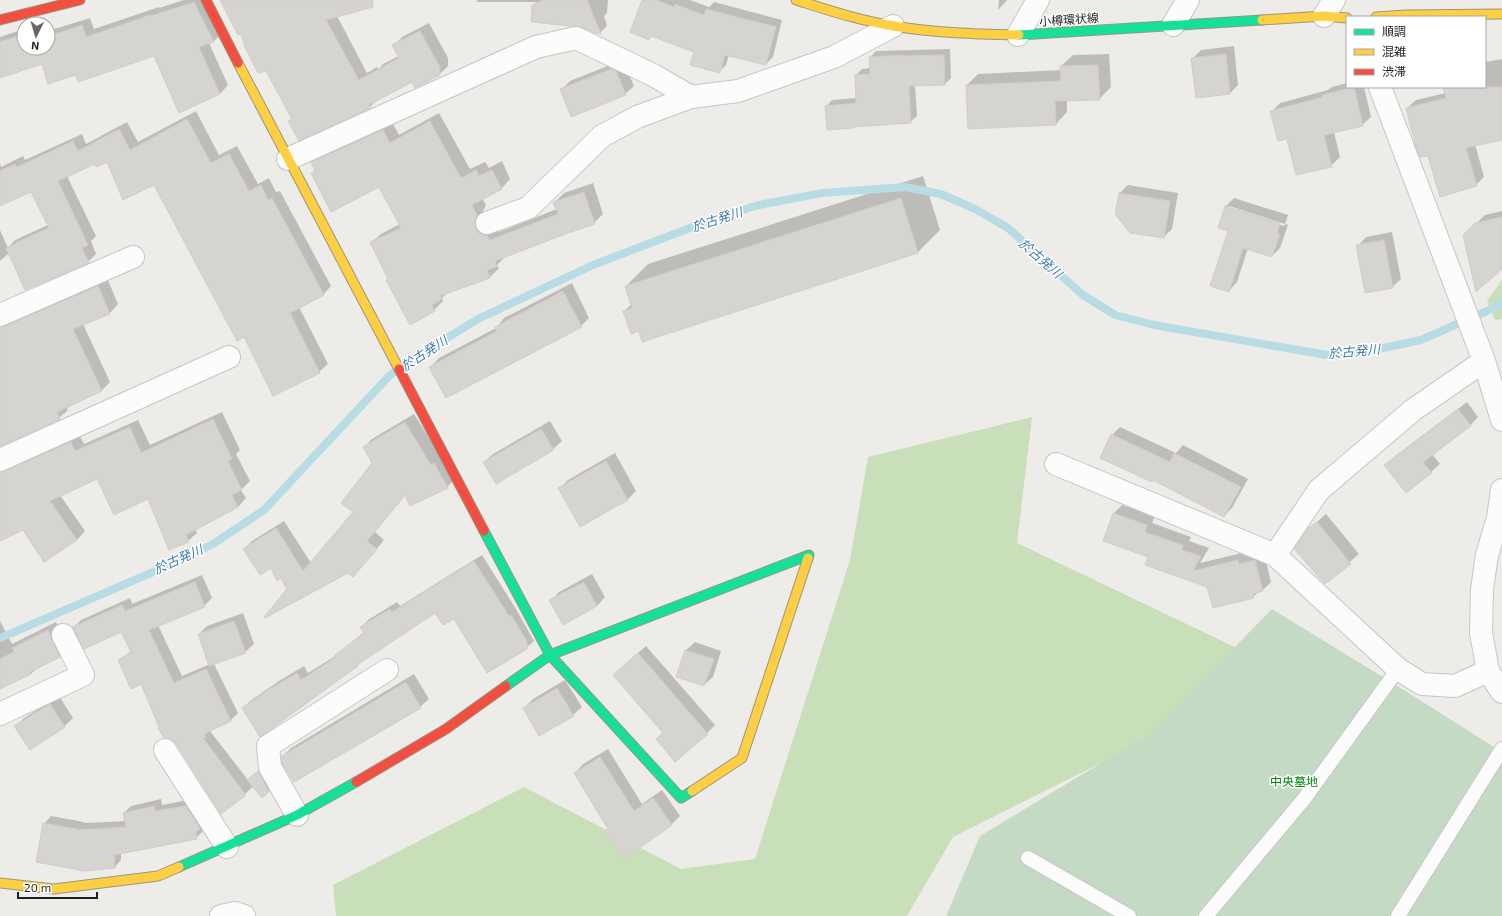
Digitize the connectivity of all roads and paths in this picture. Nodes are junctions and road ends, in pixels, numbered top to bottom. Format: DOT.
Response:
graph roads {
  1 [pos="80,0"];
  2 [pos="206,0"];
  3 [pos="796,0"];
  4 [pos="1038,0"];
  5 [pos="1188,0"];
  6 [pos="1329,8"];
  7 [pos="1502,14"];
  8 [pos="1391,16"];
  9 [pos="1346,17"];
  10 [pos="0,20"];
  11 [pos="1173,25"];
  12 [pos="893,26"];
  13 [pos="1018,35"];
  14 [pos="1380,88"];
  15 [pos="691,97"];
  16 [pos="288,159"];
  17 [pos="487,223"];
  18 [pos="133,257"];
  19 [pos="0,315"];
  20 [pos="230,357"];
  21 [pos="1484,361"];
  22 [pos="1502,420"];
  23 [pos="0,460"];
  24 [pos="1056,464"];
  25 [pos="1502,490"];
  26 [pos="1275,555"];
  27 [pos="63,635"];
  28 [pos="550,655"];
  29 [pos="387,670"];
  30 [pos="1398,670"];
  31 [pos="1488,671"];
  32 [pos="1502,692"];
  33 [pos="0,714"];
  34 [pos="1502,749"];
  35 [pos="166,750"];
  36 [pos="297,815"];
  37 [pos="227,847"];
  38 [pos="1028,858"];
  39 [pos="0,883"];
  40 [pos="221,916"];
  41 [pos="244,916"];
  42 [pos="1129,916"];
  43 [pos="1206,916"];
  44 [pos="1398,916"];
  1 -- 10 [label="street"];
  2 -- 16 [label="street"];
  3 -- 12 [label="street, 小樽環状線"];
  4 -- 13 [label="street"];
  5 -- 11 [label="street"];
  6 -- 9 [label="street, 小樽環状線"];
  6 -- 11 [label="street, 小樽環状線"];
  7 -- 8 [label="street"];
  11 -- 13 [label="street, 小樽環状線"];
  12 -- 13 [label="street, 小樽環状線"];
  12 -- 15 [label="street"];
  14 -- 21 [label="street"];
  15 -- 16 [label="street"];
  15 -- 17 [label="street"];
  16 -- 28 [label="street"];
  18 -- 19 [label="street"];
  20 -- 23 [label="street"];
  21 -- 22 [label="street"];
  21 -- 26 [label="street"];
  24 -- 26 [label="street"];
  25 -- 31 [label="street"];
  26 -- 30 [label="street"];
  27 -- 33 [label="street"];
  28 -- 28 [label="street"];
  28 -- 36 [label="street"];
  29 -- 36 [label="street"];
  30 -- 31 [label="street"];
  30 -- 43 [label="lane"];
  31 -- 32 [label="street"];
  34 -- 44 [label="lane"];
  35 -- 37 [label="street"];
  36 -- 37 [label="street"];
  37 -- 39 [label="street"];
  38 -- 42 [label="lane"];
  40 -- 41 [label="street"];
}
